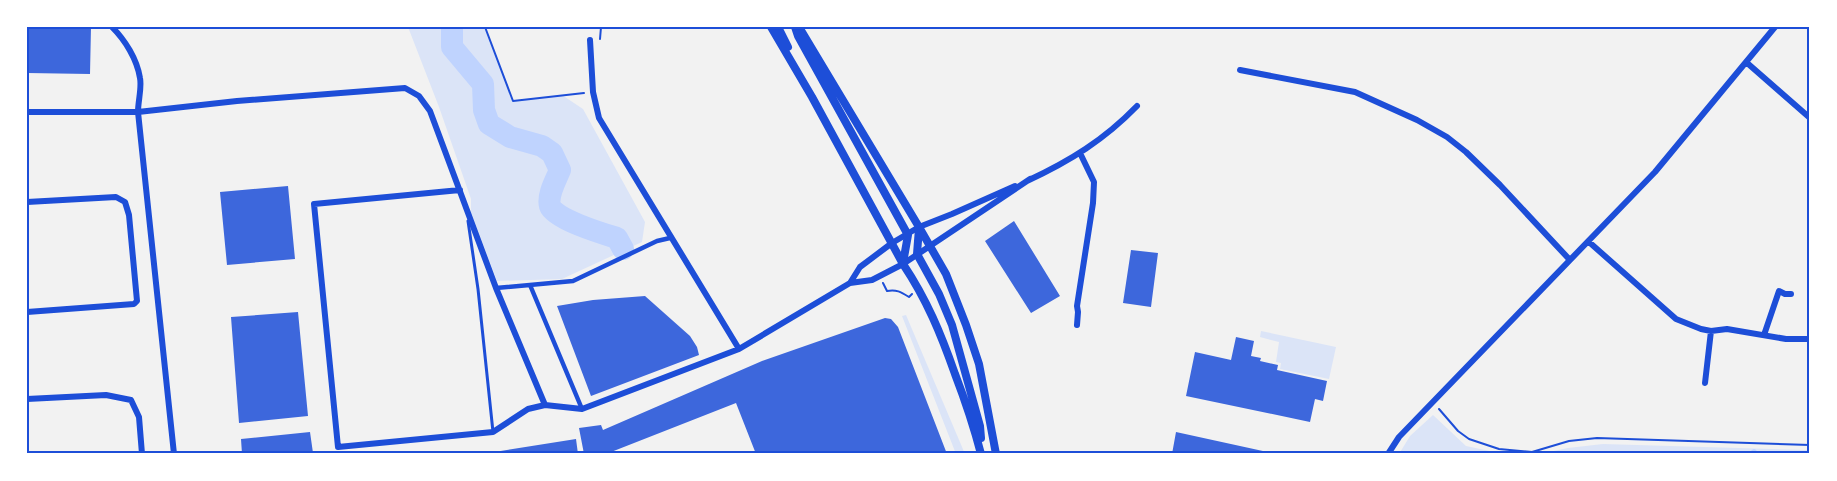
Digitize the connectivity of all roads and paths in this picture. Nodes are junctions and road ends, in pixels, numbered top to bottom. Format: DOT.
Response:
graph roads {
  1 [pos="112,27"];
  2 [pos="485,27"];
  3 [pos="771,27"];
  4 [pos="778,27"];
  5 [pos="795,27"];
  6 [pos="799,27"];
  7 [pos="1775,27"];
  8 [pos="590,40"];
  9 [pos="1746,62"];
  10 [pos="1240,70"];
  11 [pos="593,92"];
  12 [pos="812,97"];
  13 [pos="1137,106"];
  14 [pos="27,112"];
  15 [pos="138,112"];
  16 [pos="1810,118"];
  17 [pos="1080,153"];
  18 [pos="1030,179"];
  19 [pos="460,190"];
  20 [pos="27,202"];
  21 [pos="466,207"];
  22 [pos="919,227"];
  23 [pos="908,235"];
  24 [pos="670,238"];
  25 [pos="1589,242"];
  26 [pos="892,243"];
  27 [pos="930,247"];
  28 [pos="917,254"];
  29 [pos="1569,260"];
  30 [pos="903,264"];
  31 [pos="850,283"];
  32 [pos="884,284"];
  33 [pos="530,285"];
  34 [pos="496,288"];
  35 [pos="1791,294"];
  36 [pos="909,297"];
  37 [pos="27,312"];
  38 [pos="1077,325"];
  39 [pos="1711,331"];
  40 [pos="1764,335"];
  41 [pos="1810,339"];
  42 [pos="739,349"];
  43 [pos="1705,383"];
  44 [pos="27,399"];
  45 [pos="1433,402"];
  46 [pos="545,405"];
  47 [pos="582,409"];
  48 [pos="493,432"];
  49 [pos="1810,445"];
  50 [pos="142,454"];
  51 [pos="174,454"];
  52 [pos="982,454"];
  53 [pos="996,454"];
  54 [pos="1388,454"];
  1 -- 15 [label="street"];
  2 -- 11 [label="path"];
  3 -- 12 [label="street"];
  4 -- 12 [label="street"];
  5 -- 23 [label="street"];
  6 -- 22 [label="street"];
  7 -- 9 [label="street"];
  8 -- 11 [label="street"];
  9 -- 16 [label="street"];
  9 -- 25 [label="street"];
  10 -- 29 [label="street"];
  11 -- 24 [label="street"];
  12 -- 26 [label="street"];
  13 -- 17 [label="street"];
  14 -- 15 [label="street"];
  15 -- 19 [label="street"];
  15 -- 51 [label="street"];
  17 -- 18 [label="street"];
  17 -- 38 [label="street"];
  18 -- 22 [label="street"];
  18 -- 27 [label="street"];
  19 -- 21 [label="street"];
  19 -- 48 [label="street"];
  20 -- 37 [label="street"];
  21 -- 34 [label="street"];
  21 -- 48 [label="lane"];
  22 -- 23 [label="street"];
  22 -- 27 [label="street"];
  22 -- 28 [label="street"];
  23 -- 26 [label="street"];
  23 -- 30 [label="street"];
  24 -- 33 [label="street"];
  24 -- 42 [label="street"];
  25 -- 29 [label="street"];
  25 -- 39 [label="street"];
  26 -- 30 [label="street"];
  26 -- 31 [label="street"];
  27 -- 28 [label="street"];
  27 -- 53 [label="street"];
  28 -- 30 [label="street"];
  28 -- 52 [label="street"];
  29 -- 45 [label="street"];
  30 -- 31 [label="street"];
  30 -- 52 [label="street"];
  31 -- 42 [label="street"];
  32 -- 36 [label="path"];
  33 -- 34 [label="street"];
  33 -- 47 [label="street"];
  34 -- 46 [label="street"];
  35 -- 40 [label="street"];
  39 -- 40 [label="street"];
  39 -- 43 [label="street"];
  40 -- 41 [label="street"];
  42 -- 47 [label="street"];
  44 -- 50 [label="street"];
  45 -- 49 [label="path"];
  45 -- 54 [label="street"];
  46 -- 47 [label="street"];
  46 -- 48 [label="street"];
}
